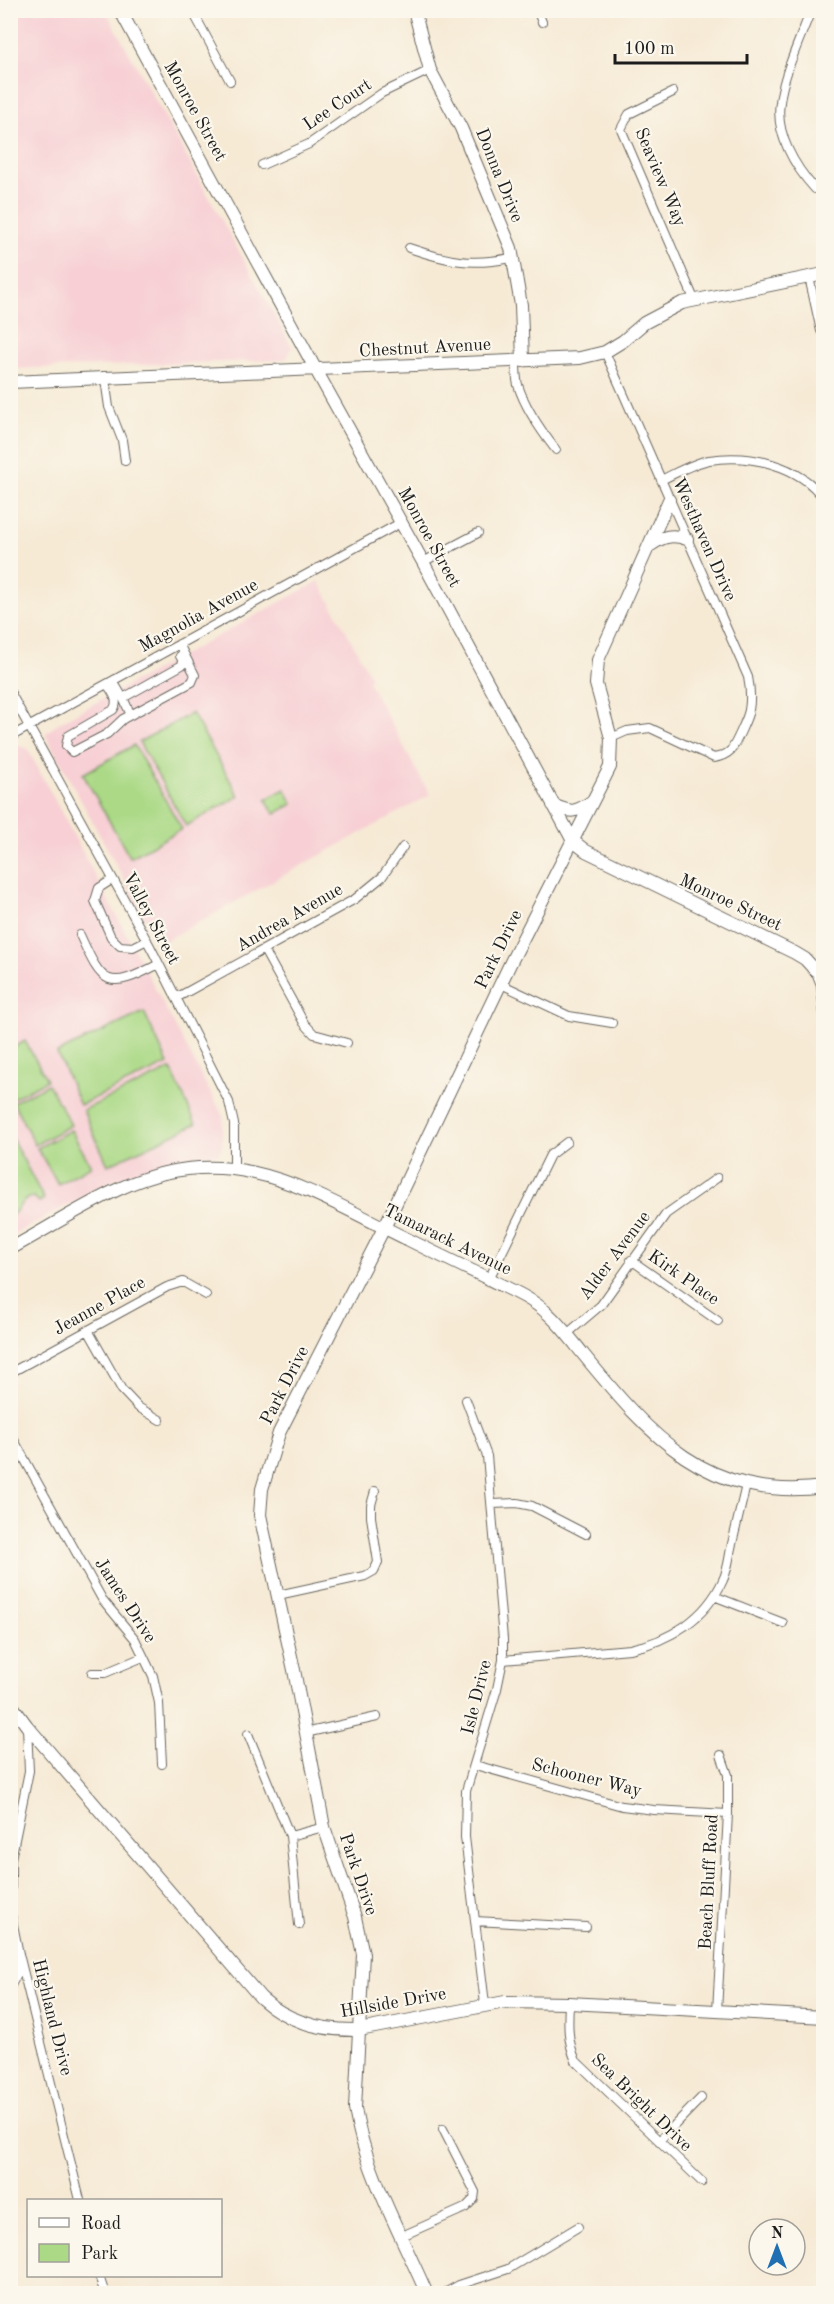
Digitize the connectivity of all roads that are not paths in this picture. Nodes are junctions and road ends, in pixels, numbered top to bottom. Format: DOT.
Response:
graph roads {
  1 [pos="120,10"];
  2 [pos="192,10"];
  3 [pos="414,10"];
  4 [pos="537,10"];
  5 [pos="811,10"];
  6 [pos="542,22"];
  7 [pos="430,70"];
  8 [pos="230,81"];
  9 [pos="673,92"];
  10 [pos="262,165"];
  11 [pos="815,189"];
  12 [pos="409,248"];
  13 [pos="512,258"];
  14 [pos="824,274"];
  15 [pos="809,277"];
  16 [pos="694,299"];
  17 [pos="824,332"];
  18 [pos="604,352"];
  19 [pos="519,361"];
  20 [pos="316,370"];
  21 [pos="105,379"];
  22 [pos="10,382"];
  23 [pos="556,450"];
  24 [pos="124,460"];
  25 [pos="661,480"];
  26 [pos="824,499"];
  27 [pos="669,500"];
  28 [pos="402,522"];
  29 [pos="478,533"];
  30 [pos="687,539"];
  31 [pos="651,545"];
  32 [pos="423,562"];
  33 [pos="176,646"];
  34 [pos="110,682"];
  35 [pos="10,693"];
  36 [pos="123,698"];
  37 [pos="131,716"];
  38 [pos="29,727"];
  39 [pos="10,737"];
  40 [pos="611,738"];
  41 [pos="592,802"];
  42 [pos="553,805"];
  43 [pos="573,841"];
  44 [pos="403,847"];
  45 [pos="113,879"];
  46 [pos="80,935"];
  47 [pos="147,940"];
  48 [pos="264,950"];
  49 [pos="159,964"];
  50 [pos="819,967"];
  51 [pos="501,984"];
  52 [pos="176,998"];
  53 [pos="824,1015"];
  54 [pos="612,1023"];
  55 [pos="347,1043"];
  56 [pos="567,1142"];
  57 [pos="234,1168"];
  58 [pos="717,1178"];
  59 [pos="384,1228"];
  60 [pos="10,1249"];
  61 [pos="631,1260"];
  62 [pos="489,1279"];
  63 [pos="206,1295"];
  64 [pos="718,1321"];
  65 [pos="88,1330"];
  66 [pos="568,1333"];
  67 [pos="10,1373"];
  68 [pos="466,1400"];
  69 [pos="160,1420"];
  70 [pos="10,1433"];
  71 [pos="746,1485"];
  72 [pos="824,1487"];
  73 [pos="375,1491"];
  74 [pos="492,1504"];
  75 [pos="585,1534"];
  76 [pos="278,1594"];
  77 [pos="714,1596"];
  78 [pos="783,1623"];
  79 [pos="143,1657"];
  80 [pos="503,1660"];
  81 [pos="92,1673"];
  82 [pos="10,1703"];
  83 [pos="377,1717"];
  84 [pos="27,1726"];
  85 [pos="305,1733"];
  86 [pos="248,1734"];
  87 [pos="721,1755"];
  88 [pos="162,1764"];
  89 [pos="475,1765"];
  90 [pos="728,1814"];
  91 [pos="324,1827"];
  92 [pos="290,1836"];
  93 [pos="475,1921"];
  94 [pos="299,1925"];
  95 [pos="586,1928"];
  96 [pos="19,1954"];
  97 [pos="10,1986"];
  98 [pos="569,2003"];
  99 [pos="485,2004"];
  100 [pos="717,2011"];
  101 [pos="824,2017"];
  102 [pos="359,2030"];
  103 [pos="701,2098"];
  104 [pos="443,2129"];
  105 [pos="658,2141"];
  106 [pos="702,2182"];
  107 [pos="80,2199"];
  108 [pos="578,2228"];
  109 [pos="402,2236"];
  110 [pos="99,2277"];
  111 [pos="824,2282"];
  112 [pos="105,2294"];
  113 [pos="427,2294"];
  114 [pos="443,2294"];
  115 [pos="822,2294"];
  1 -- 20 [label="main road, Monroe Street"];
  2 -- 8 [label="street"];
  3 -- 7 [label="main road, Donna Drive"];
  4 -- 6 [label="street"];
  5 -- 11 [label="street"];
  7 -- 10 [label="street, Lee Court"];
  7 -- 13 [label="main road, Donna Drive"];
  9 -- 16 [label="street, Seaview Way"];
  12 -- 13 [label="street"];
  13 -- 19 [label="main road, Donna Drive"];
  14 -- 15 [label="main road, Chestnut Avenue"];
  15 -- 16 [label="main road, Chestnut Avenue"];
  15 -- 17 [label="street"];
  16 -- 18 [label="main road, Chestnut Avenue"];
  18 -- 19 [label="main road, Chestnut Avenue"];
  18 -- 25 [label="street, Westhaven Drive"];
  19 -- 20 [label="main road, Chestnut Avenue"];
  19 -- 23 [label="street"];
  20 -- 21 [label="main road, Chestnut Avenue"];
  20 -- 28 [label="main road, Monroe Street"];
  21 -- 22 [label="main road, Chestnut Avenue"];
  21 -- 24 [label="street"];
  25 -- 26 [label="street"];
  25 -- 27 [label="street, Westhaven Drive"];
  27 -- 30 [label="street, Westhaven Drive"];
  27 -- 31 [label="main road, Park Drive"];
  28 -- 32 [label="main road, Monroe Street"];
  28 -- 33 [label="street, Magnolia Avenue"];
  29 -- 32 [label="street"];
  30 -- 31 [label="main road"];
  30 -- 40 [label="street, Westhaven Drive"];
  31 -- 40 [label="main road, Park Drive"];
  32 -- 42 [label="main road, Monroe Street"];
  33 -- 34 [label="street, Magnolia Avenue"];
  33 -- 36 [label="street"];
  33 -- 37 [label="street"];
  34 -- 36 [label="street"];
  34 -- 37 [label="street"];
  34 -- 38 [label="street, Magnolia Avenue"];
  35 -- 38 [label="street, Valley Street"];
  36 -- 37 [label="street"];
  38 -- 39 [label="street, Magnolia Avenue"];
  38 -- 45 [label="street, Valley Street"];
  40 -- 41 [label="main road, Park Drive"];
  41 -- 42 [label="main road"];
  41 -- 43 [label="main road, Park Drive"];
  42 -- 43 [label="main road, Monroe Street"];
  43 -- 50 [label="main road, Monroe Street"];
  43 -- 51 [label="main road, Park Drive"];
  44 -- 48 [label="street, Andrea Avenue"];
  45 -- 47 [label="street, Valley Street"];
  45 -- 47 [label="street"];
  46 -- 49 [label="street"];
  47 -- 49 [label="street, Valley Street"];
  48 -- 52 [label="street, Andrea Avenue"];
  48 -- 55 [label="street"];
  49 -- 52 [label="street, Valley Street"];
  50 -- 53 [label="street"];
  51 -- 54 [label="street"];
  51 -- 59 [label="main road, Park Drive"];
  52 -- 57 [label="street, Valley Street"];
  56 -- 62 [label="street"];
  57 -- 59 [label="main road, Tamarack Avenue"];
  57 -- 60 [label="main road, Tamarack Avenue"];
  58 -- 61 [label="street, Alder Avenue"];
  59 -- 62 [label="main road, Tamarack Avenue"];
  59 -- 76 [label="main road, Park Drive"];
  61 -- 64 [label="street, Kirk Place"];
  61 -- 66 [label="street, Alder Avenue"];
  62 -- 66 [label="main road, Tamarack Avenue"];
  63 -- 65 [label="street, Jeanne Place"];
  65 -- 67 [label="street, Jeanne Place"];
  65 -- 69 [label="street"];
  66 -- 71 [label="main road, Tamarack Avenue"];
  68 -- 74 [label="street, Isle Drive"];
  70 -- 79 [label="street, James Drive"];
  71 -- 72 [label="main road, Tamarack Avenue"];
  71 -- 77 [label="street"];
  73 -- 76 [label="street"];
  74 -- 75 [label="street"];
  74 -- 80 [label="street, Isle Drive"];
  76 -- 85 [label="main road, Park Drive"];
  77 -- 78 [label="street"];
  77 -- 80 [label="street"];
  79 -- 81 [label="street"];
  79 -- 88 [label="street, James Drive"];
  80 -- 89 [label="street, Isle Drive"];
  82 -- 84 [label="main road"];
  83 -- 85 [label="street"];
  84 -- 96 [label="street, Highland Drive"];
  84 -- 102 [label="main road, Hillside Drive"];
  85 -- 91 [label="main road, Park Drive"];
  86 -- 92 [label="street"];
  87 -- 90 [label="street, Beach Bluff Road"];
  89 -- 90 [label="street, Schooner Way"];
  89 -- 93 [label="street, Isle Drive"];
  90 -- 100 [label="street, Beach Bluff Road"];
  91 -- 92 [label="street"];
  91 -- 102 [label="main road, Park Drive"];
  92 -- 94 [label="street"];
  93 -- 95 [label="street"];
  93 -- 99 [label="street, Isle Drive"];
  96 -- 97 [label="street"];
  96 -- 107 [label="street, Highland Drive"];
  98 -- 99 [label="main road, Hillside Drive"];
  98 -- 100 [label="main road, Hillside Drive"];
  98 -- 105 [label="street, Sea Bright Drive"];
  99 -- 102 [label="main road, Hillside Drive"];
  100 -- 101 [label="main road, Hillside Drive"];
  102 -- 109 [label="main road, Park Drive"];
  103 -- 105 [label="street"];
  104 -- 109 [label="street"];
  105 -- 106 [label="street, Sea Bright Drive"];
  108 -- 114 [label="street"];
  109 -- 113 [label="main road, Park Drive"];
  110 -- 112 [label="street"];
  111 -- 115 [label="street"];
}
